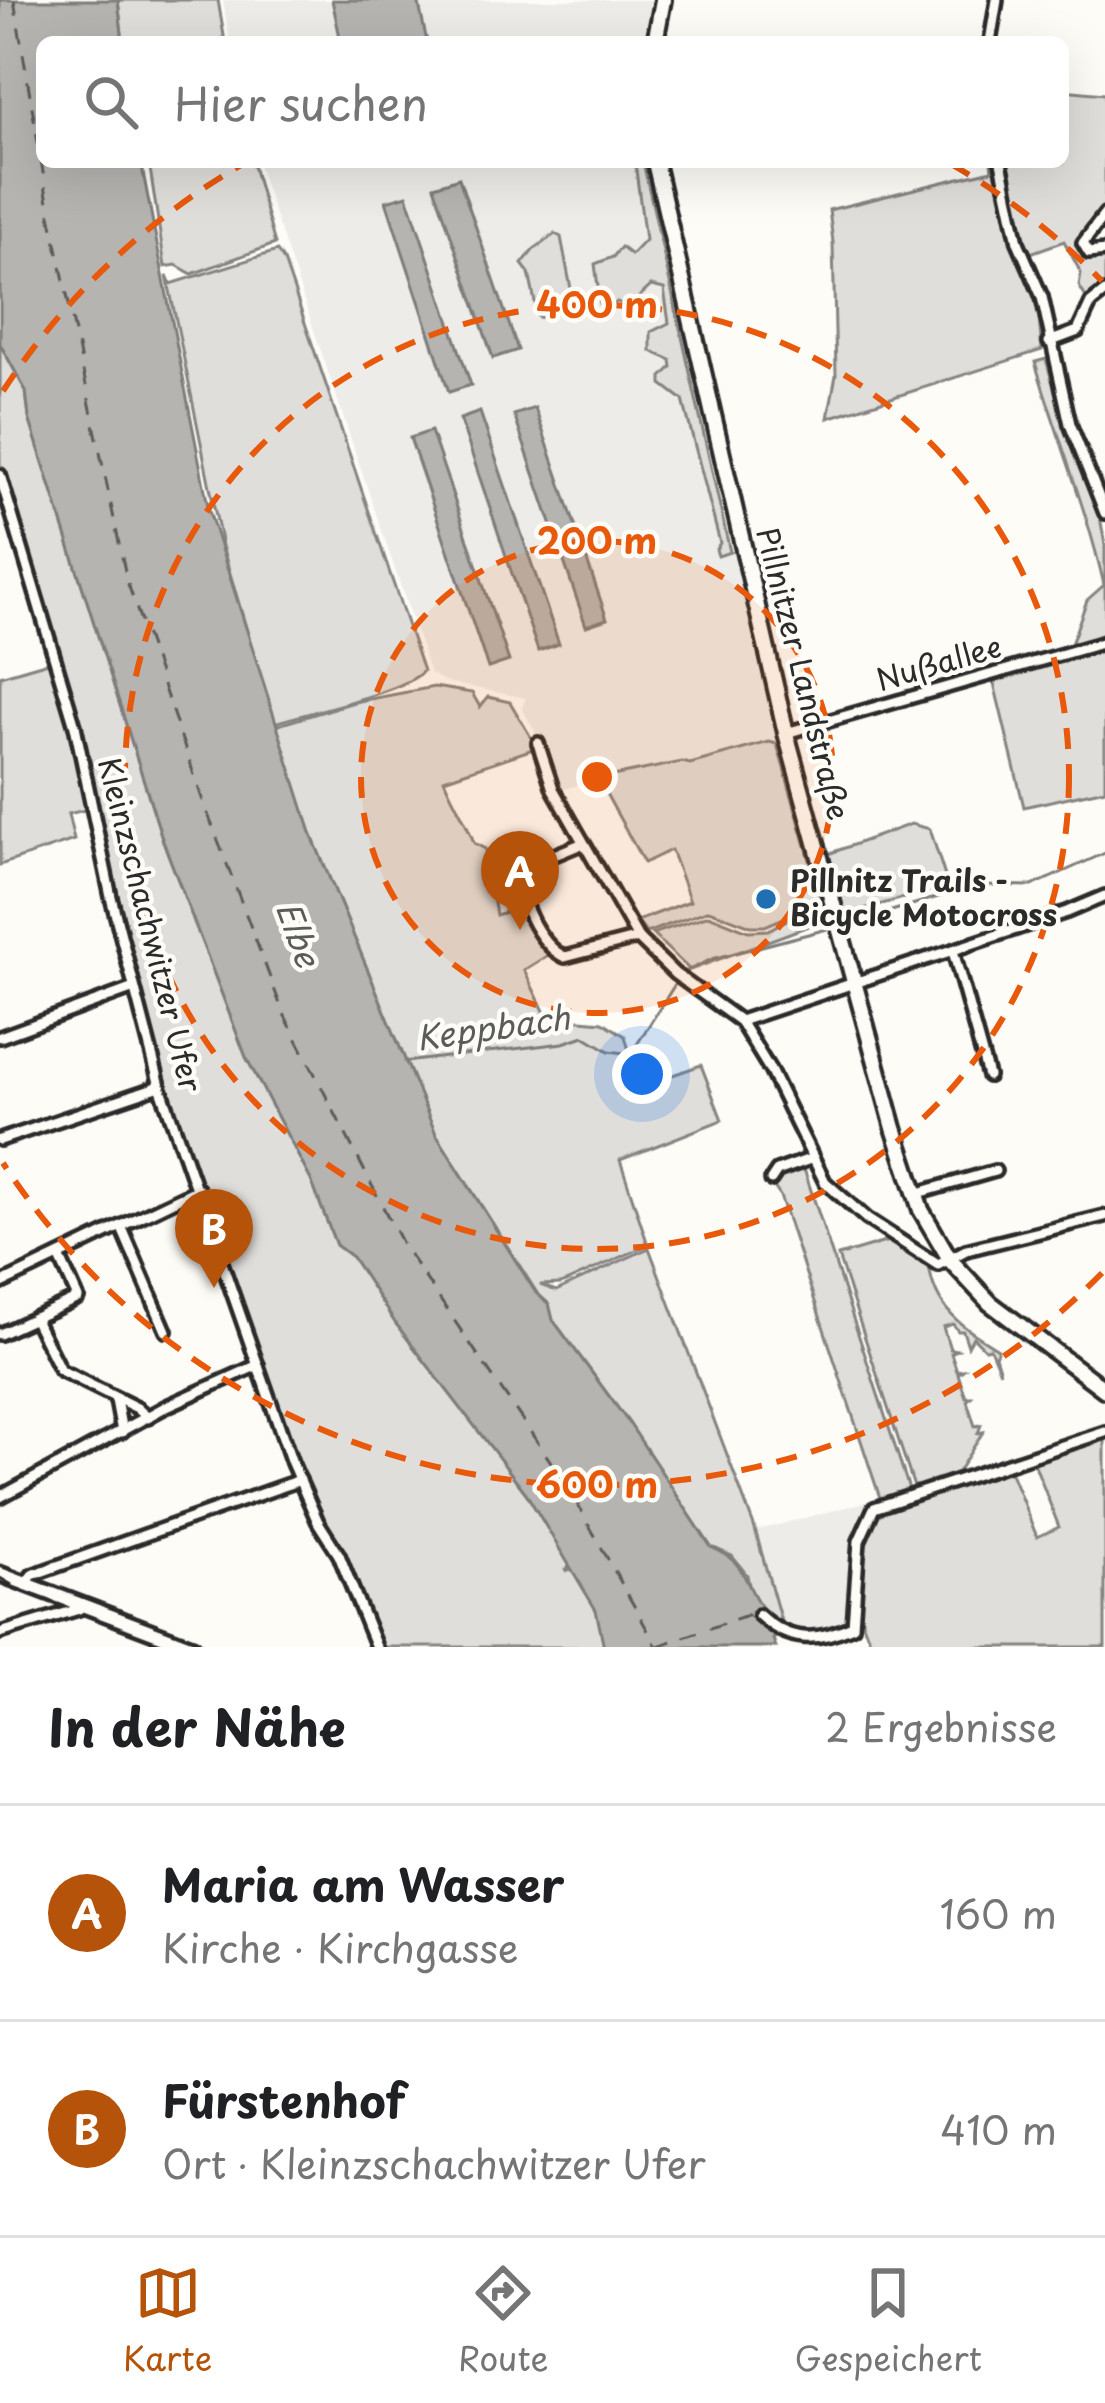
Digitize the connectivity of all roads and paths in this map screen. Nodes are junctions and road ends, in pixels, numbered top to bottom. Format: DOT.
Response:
graph roads {
  1 [pos="663,0"];
  2 [pos="997,0"];
  3 [pos="656,36"];
  4 [pos="991,36"];
  5 [pos="656,168"];
  6 [pos="1002,168"];
  7 [pos="1105,214"];
  8 [pos="1105,251"];
  9 [pos="1105,292"];
  10 [pos="1049,342"];
  11 [pos="0,476"];
  12 [pos="1104,507"];
  13 [pos="1105,642"];
  14 [pos="786,733"];
  15 [pos="538,743"];
  16 [pos="581,844"];
  17 [pos="1105,896"];
  18 [pos="638,938"];
  19 [pos="953,951"];
  20 [pos="854,984"];
  21 [pos="134,988"];
  22 [pos="740,1022"];
  23 [pos="0,1037"];
  24 [pos="988,1076"];
  25 [pos="160,1086"];
  26 [pos="0,1140"];
  27 [pos="813,1158"];
  28 [pos="995,1171"];
  29 [pos="771,1180"];
  30 [pos="198,1189"];
  31 [pos="915,1194"];
  32 [pos="1105,1216"];
  33 [pos="121,1226"];
  34 [pos="59,1256"];
  35 [pos="951,1261"];
  36 [pos="0,1284"];
  37 [pos="34,1318"];
  38 [pos="166,1331"];
  39 [pos="0,1334"];
  40 [pos="258,1365"];
  41 [pos="1105,1390"];
  42 [pos="116,1400"];
  43 [pos="148,1418"];
  44 [pos="122,1432"];
  45 [pos="1105,1432"];
  46 [pos="300,1480"];
  47 [pos="0,1497"];
  48 [pos="0,1574"];
  49 [pos="26,1584"];
  50 [pos="83,1607"];
  51 [pos="760,1615"];
  52 [pos="5,1632"];
  53 [pos="193,1647"];
  54 [pos="376,1647"];
  1 -- 3 [label="main road"];
  2 -- 4 [label="street"];
  5 -- 14 [label="main road, Pillnitzer Landstraße"];
  6 -- 10 [label="street"];
  7 -- 8 [label="street"];
  9 -- 10 [label="street"];
  10 -- 12 [label="street"];
  11 -- 21 [label="street, Kleinzschachwitzer Ufer"];
  13 -- 14 [label="street, Nußallee"];
  14 -- 20 [label="main road, Pillnitzer Landstraße"];
  15 -- 16 [label="street"];
  16 -- 18 [label="street"];
  16 -- 18 [label="street"];
  17 -- 19 [label="street"];
  18 -- 22 [label="street"];
  19 -- 20 [label="street"];
  19 -- 24 [label="street"];
  20 -- 22 [label="street"];
  20 -- 31 [label="main road, Pillnitzer Landstraße"];
  21 -- 23 [label="street"];
  21 -- 25 [label="street, Kleinzschachwitzer Ufer"];
  22 -- 27 [label="street"];
  25 -- 26 [label="street"];
  25 -- 30 [label="street, Kleinzschachwitzer Ufer"];
  27 -- 29 [label="street"];
  27 -- 35 [label="street"];
  28 -- 31 [label="street"];
  30 -- 33 [label="street"];
  30 -- 40 [label="street, Kleinzschachwitzer Ufer"];
  31 -- 35 [label="main road, Pillnitzer Landstraße"];
  32 -- 35 [label="street"];
  33 -- 34 [label="street"];
  33 -- 38 [label="street"];
  34 -- 36 [label="street"];
  34 -- 37 [label="street"];
  35 -- 41 [label="main road, Pillnitzer Landstraße"];
  37 -- 39 [label="street"];
  37 -- 42 [label="street"];
  40 -- 43 [label="street"];
  40 -- 46 [label="street, Kleinzschachwitzer Ufer"];
  42 -- 43 [label="street"];
  42 -- 44 [label="street"];
  43 -- 44 [label="street"];
  44 -- 47 [label="street"];
  45 -- 51 [label="street"];
  46 -- 49 [label="street"];
  46 -- 54 [label="street, Kleinzschachwitzer Ufer"];
  48 -- 49 [label="street"];
  49 -- 50 [label="street"];
  50 -- 52 [label="street"];
  50 -- 53 [label="street"];
}
